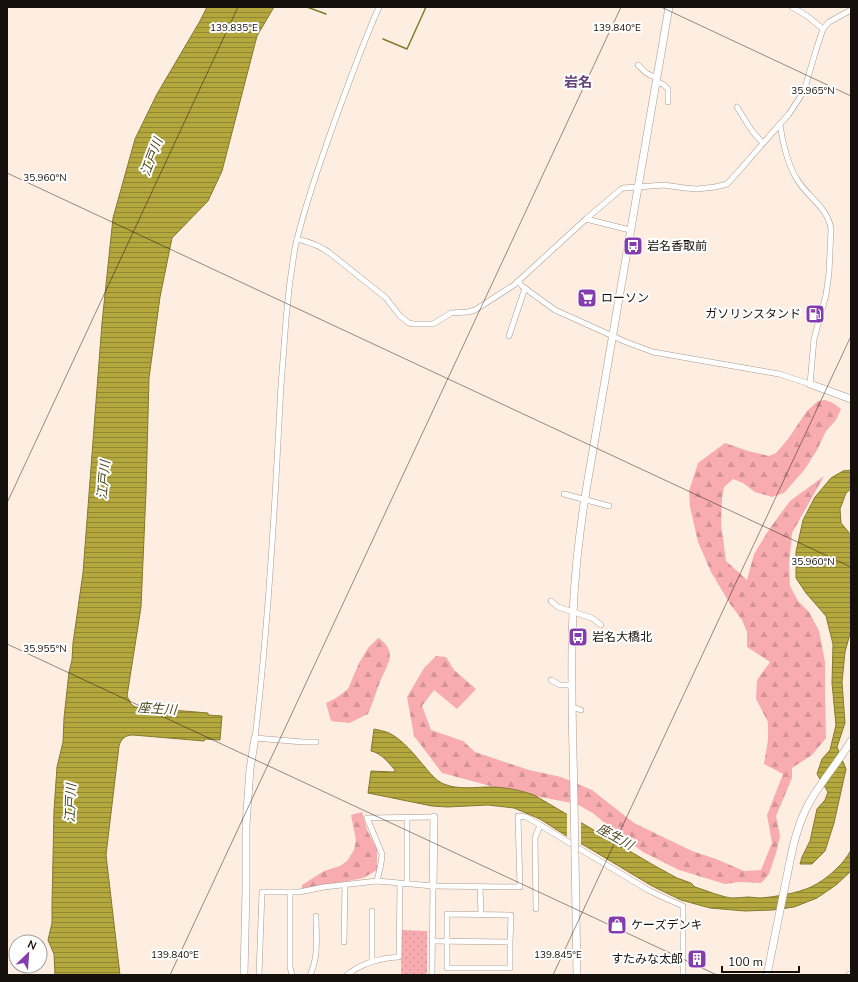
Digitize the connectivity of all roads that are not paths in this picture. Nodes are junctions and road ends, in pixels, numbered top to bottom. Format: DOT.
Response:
graph roads {
  1 [pos="379,7"];
  2 [pos="669,7"];
  3 [pos="792,7"];
  4 [pos="851,10"];
  5 [pos="823,29"];
  6 [pos="638,65"];
  7 [pos="656,79"];
  8 [pos="668,102"];
  9 [pos="737,107"];
  10 [pos="780,124"];
  11 [pos="763,143"];
  12 [pos="637,187"];
  13 [pos="586,219"];
  14 [pos="630,230"];
  15 [pos="297,239"];
  16 [pos="518,281"];
  17 [pos="526,288"];
  18 [pos="612,335"];
  19 [pos="509,336"];
  20 [pos="810,384"];
  21 [pos="851,399"];
  22 [pos="564,494"];
  23 [pos="584,500"];
  24 [pos="609,506"];
  25 [pos="552,601"];
  26 [pos="573,612"];
  27 [pos="600,625"];
  28 [pos="551,680"];
  29 [pos="572,685"];
  30 [pos="573,708"];
  31 [pos="581,710"];
  32 [pos="255,738"];
  33 [pos="851,741"];
  34 [pos="316,742"];
  35 [pos="408,817"];
  36 [pos="434,817"];
  37 [pos="540,825"];
  38 [pos="377,881"];
  39 [pos="400,884"];
  40 [pos="407,884"];
  41 [pos="345,885"];
  42 [pos="433,886"];
  43 [pos="480,887"];
  44 [pos="290,892"];
  45 [pos="536,909"];
  46 [pos="372,911"];
  47 [pos="481,914"];
  48 [pos="316,916"];
  49 [pos="432,941"];
  50 [pos="446,941"];
  51 [pos="344,942"];
  52 [pos="510,942"];
  53 [pos="372,961"];
  54 [pos="348,974"];
  55 [pos="244,975"];
  56 [pos="259,975"];
  57 [pos="292,975"];
  58 [pos="310,975"];
  59 [pos="432,975"];
  60 [pos="576,975"];
  61 [pos="683,975"];
  62 [pos="767,975"];
  1 -- 15 [label="street"];
  2 -- 7 [label="street"];
  3 -- 5 [label="street"];
  4 -- 5 [label="street"];
  5 -- 10 [label="street"];
  6 -- 7 [label="street"];
  7 -- 8 [label="street"];
  7 -- 12 [label="street"];
  9 -- 11 [label="street"];
  10 -- 11 [label="street"];
  10 -- 20 [label="street"];
  11 -- 12 [label="street"];
  12 -- 13 [label="street"];
  12 -- 14 [label="street"];
  13 -- 14 [label="street"];
  13 -- 16 [label="street"];
  14 -- 18 [label="street"];
  15 -- 16 [label="street"];
  15 -- 32 [label="street"];
  16 -- 17 [label="street"];
  17 -- 18 [label="street"];
  17 -- 19 [label="street"];
  18 -- 20 [label="street"];
  18 -- 23 [label="street"];
  20 -- 21 [label="street"];
  22 -- 23 [label="street"];
  23 -- 24 [label="street"];
  23 -- 26 [label="street"];
  25 -- 26 [label="street"];
  26 -- 27 [label="street"];
  26 -- 29 [label="street"];
  28 -- 29 [label="street"];
  29 -- 30 [label="street"];
  30 -- 31 [label="street"];
  30 -- 60 [label="street, bridge"];
  32 -- 34 [label="street"];
  32 -- 55 [label="street"];
  33 -- 62 [label="street"];
  35 -- 36 [label="street"];
  35 -- 38 [label="street"];
  35 -- 40 [label="street"];
  36 -- 42 [label="street"];
  37 -- 43 [label="street"];
  37 -- 45 [label="street"];
  37 -- 61 [label="street"];
  38 -- 39 [label="street"];
  38 -- 41 [label="street"];
  39 -- 40 [label="street"];
  39 -- 53 [label="street"];
  40 -- 42 [label="street"];
  41 -- 44 [label="street"];
  41 -- 51 [label="street"];
  42 -- 43 [label="street"];
  42 -- 49 [label="street"];
  43 -- 47 [label="street"];
  44 -- 56 [label="street"];
  44 -- 57 [label="street"];
  46 -- 53 [label="street"];
  47 -- 50 [label="street"];
  47 -- 52 [label="street"];
  48 -- 58 [label="street"];
  49 -- 50 [label="street"];
  49 -- 59 [label="street"];
  50 -- 52 [label="street"];
  50 -- 52 [label="street"];
  53 -- 54 [label="street"];
}
